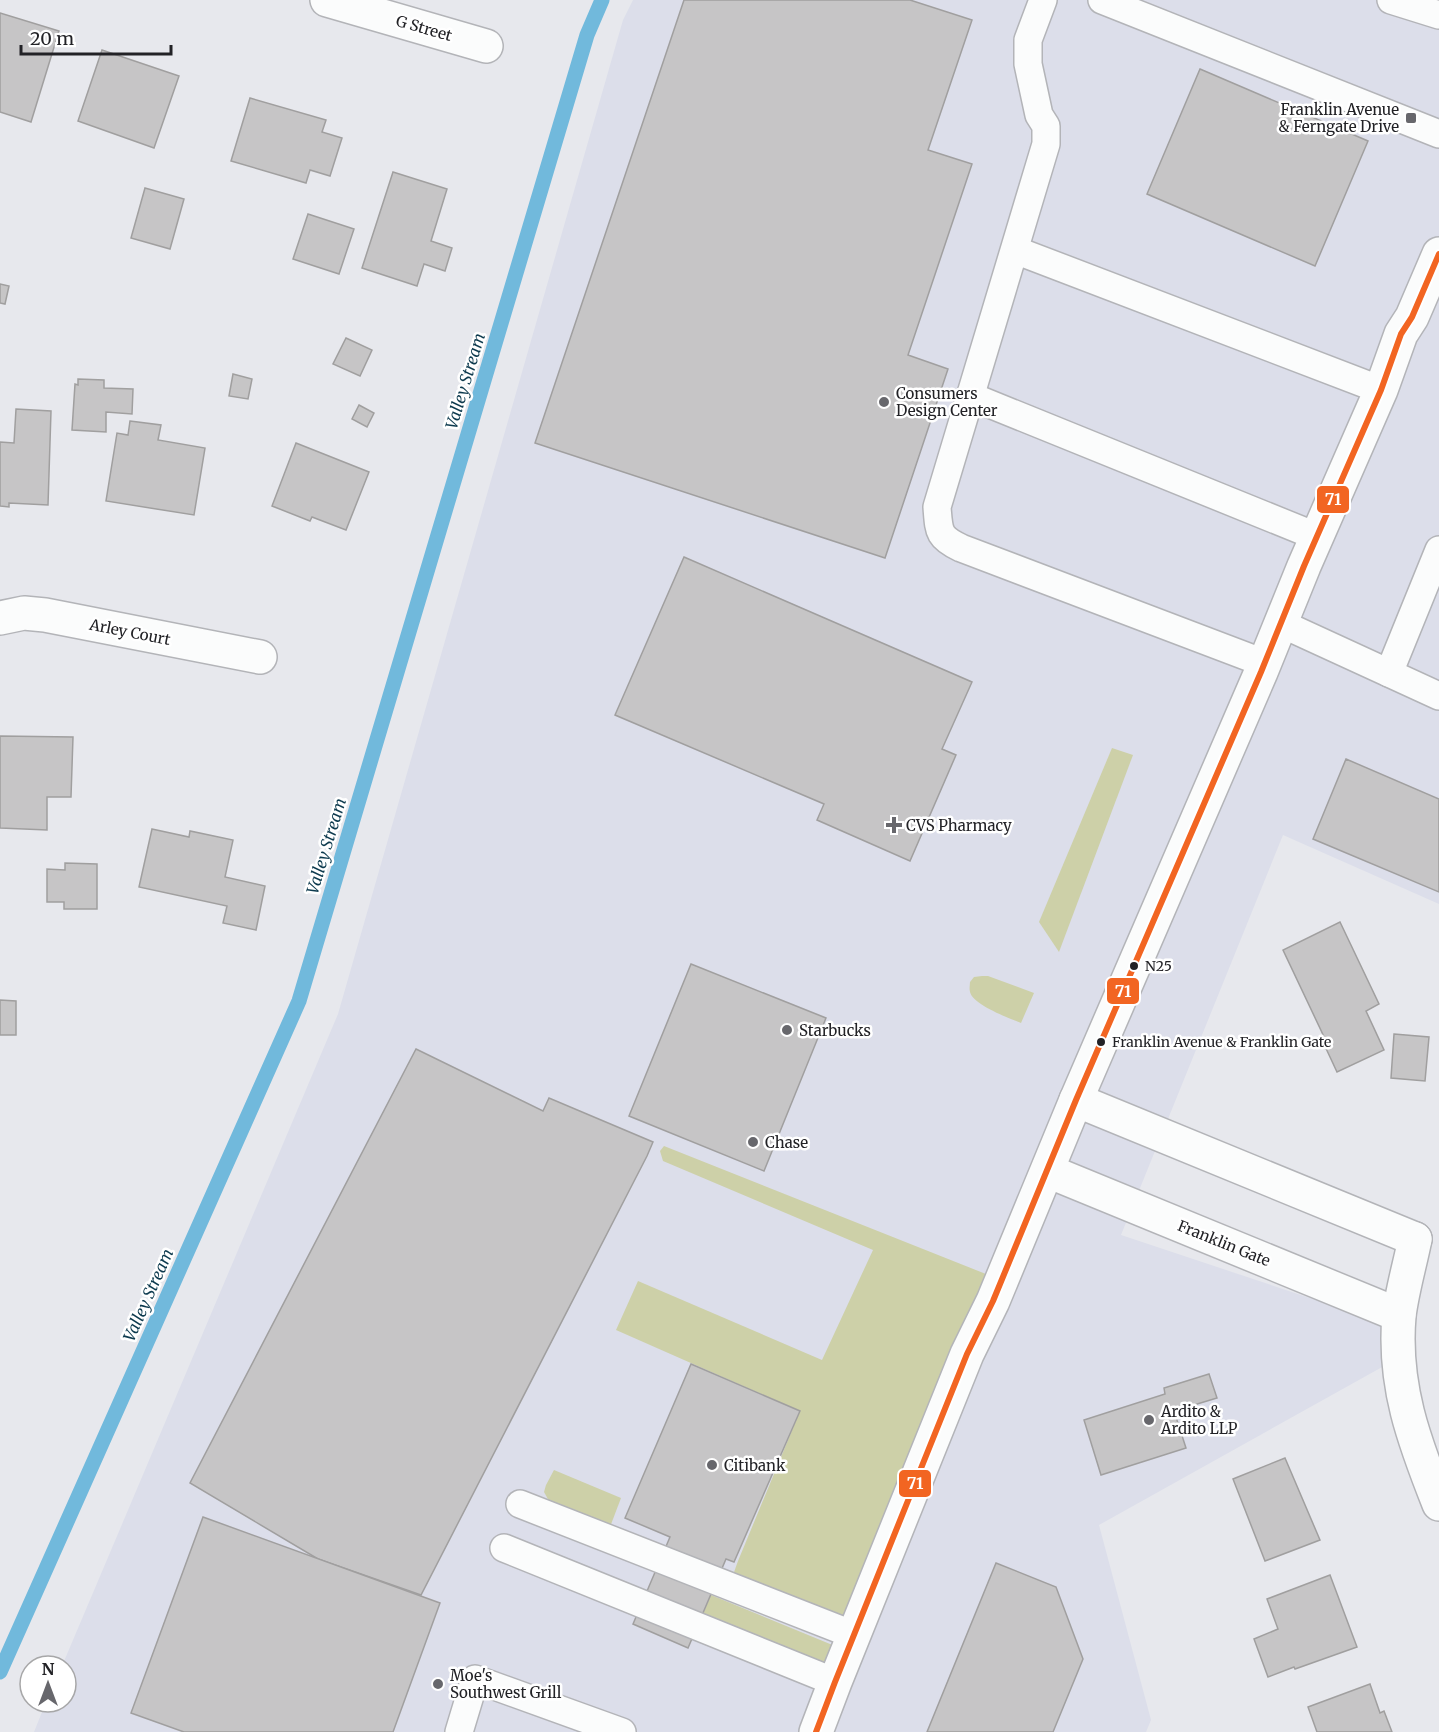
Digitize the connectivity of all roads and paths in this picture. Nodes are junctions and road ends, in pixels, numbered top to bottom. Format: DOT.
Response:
graph roads {
  1 [pos="327,0"];
  2 [pos="1043,0"];
  3 [pos="1102,0"];
  4 [pos="1391,0"];
  5 [pos="1439,15"];
  6 [pos="486,46"];
  7 [pos="1439,134"];
  8 [pos="1015,250"];
  9 [pos="1439,254"];
  10 [pos="1381,390"];
  11 [pos="970,396"];
  12 [pos="1318,537"];
  13 [pos="1439,550"];
  14 [pos="0,618"];
  15 [pos="1280,622"];
  16 [pos="260,657"];
  17 [pos="1264,663"];
  18 [pos="1389,673"];
  19 [pos="1439,696"];
  20 [pos="1076,1100"];
  21 [pos="1048,1171"];
  22 [pos="1427,1235"];
  23 [pos="1400,1316"];
  24 [pos="520,1504"];
  25 [pos="1439,1504"];
  26 [pos="504,1548"];
  27 [pos="854,1635"];
  28 [pos="835,1682"];
  29 [pos="459,1732"];
  30 [pos="622,1732"];
  31 [pos="816,1732"];
  1 -- 6 [label="main road, G Street"];
  2 -- 8 [label="lane"];
  3 -- 7 [label="lane"];
  4 -- 5 [label="lane"];
  8 -- 10 [label="lane"];
  8 -- 11 [label="lane"];
  9 -- 10 [label="main road"];
  10 -- 12 [label="main road"];
  11 -- 12 [label="lane"];
  11 -- 17 [label="lane"];
  12 -- 15 [label="main road"];
  13 -- 18 [label="lane"];
  14 -- 16 [label="main road, Arley Court"];
  15 -- 17 [label="main road"];
  15 -- 18 [label="lane"];
  17 -- 20 [label="main road"];
  18 -- 19 [label="lane"];
  20 -- 21 [label="main road"];
  20 -- 22 [label="main road"];
  21 -- 23 [label="main road, Franklin Gate"];
  21 -- 27 [label="main road"];
  22 -- 23 [label="main road"];
  23 -- 25 [label="main road"];
  24 -- 27 [label="lane"];
  26 -- 28 [label="lane"];
  27 -- 28 [label="main road"];
  28 -- 31 [label="main road"];
  29 -- 30 [label="lane"];
}
